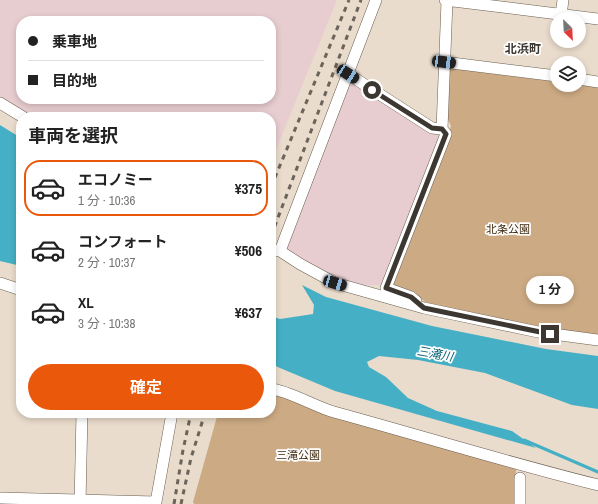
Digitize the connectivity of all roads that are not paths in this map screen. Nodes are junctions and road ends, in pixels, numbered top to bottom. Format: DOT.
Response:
graph roads {
  1 [pos="376,0"];
  2 [pos="563,0"];
  3 [pos="446,1"];
  4 [pos="561,12"];
  5 [pos="550,14"];
  6 [pos="586,18"];
  7 [pos="598,19"];
  8 [pos="444,62"];
  9 [pos="348,74"];
  10 [pos="550,75"];
  11 [pos="586,80"];
  12 [pos="598,82"];
  13 [pos="0,103"];
  14 [pos="16,113"];
  15 [pos="442,129"];
  16 [pos="276,248"];
  17 [pos="276,251"];
  18 [pos="0,283"];
  19 [pos="16,288"];
  20 [pos="424,308"];
  21 [pos="598,340"];
  22 [pos="276,391"];
  23 [pos="82,418"];
  24 [pos="171,418"];
  25 [pos="520,478"];
  26 [pos="598,485"];
  27 [pos="0,498"];
  28 [pos="80,502"];
  29 [pos="129,503"];
  30 [pos="520,504"];
  1 -- 9 [label="street"];
  2 -- 4 [label="street"];
  3 -- 5 [label="street"];
  3 -- 8 [label="street"];
  6 -- 7 [label="street"];
  8 -- 10 [label="street"];
  8 -- 15 [label="street"];
  9 -- 15 [label="street"];
  9 -- 16 [label="street"];
  11 -- 12 [label="street"];
  13 -- 14 [label="street"];
  15 -- 20 [label="street"];
  17 -- 20 [label="street"];
  18 -- 19 [label="street"];
  20 -- 21 [label="street"];
  22 -- 26 [label="street"];
  23 -- 28 [label="street"];
  24 -- 29 [label="street"];
  25 -- 30 [label="street"];
  27 -- 28 [label="street"];
  28 -- 29 [label="street"];
}
